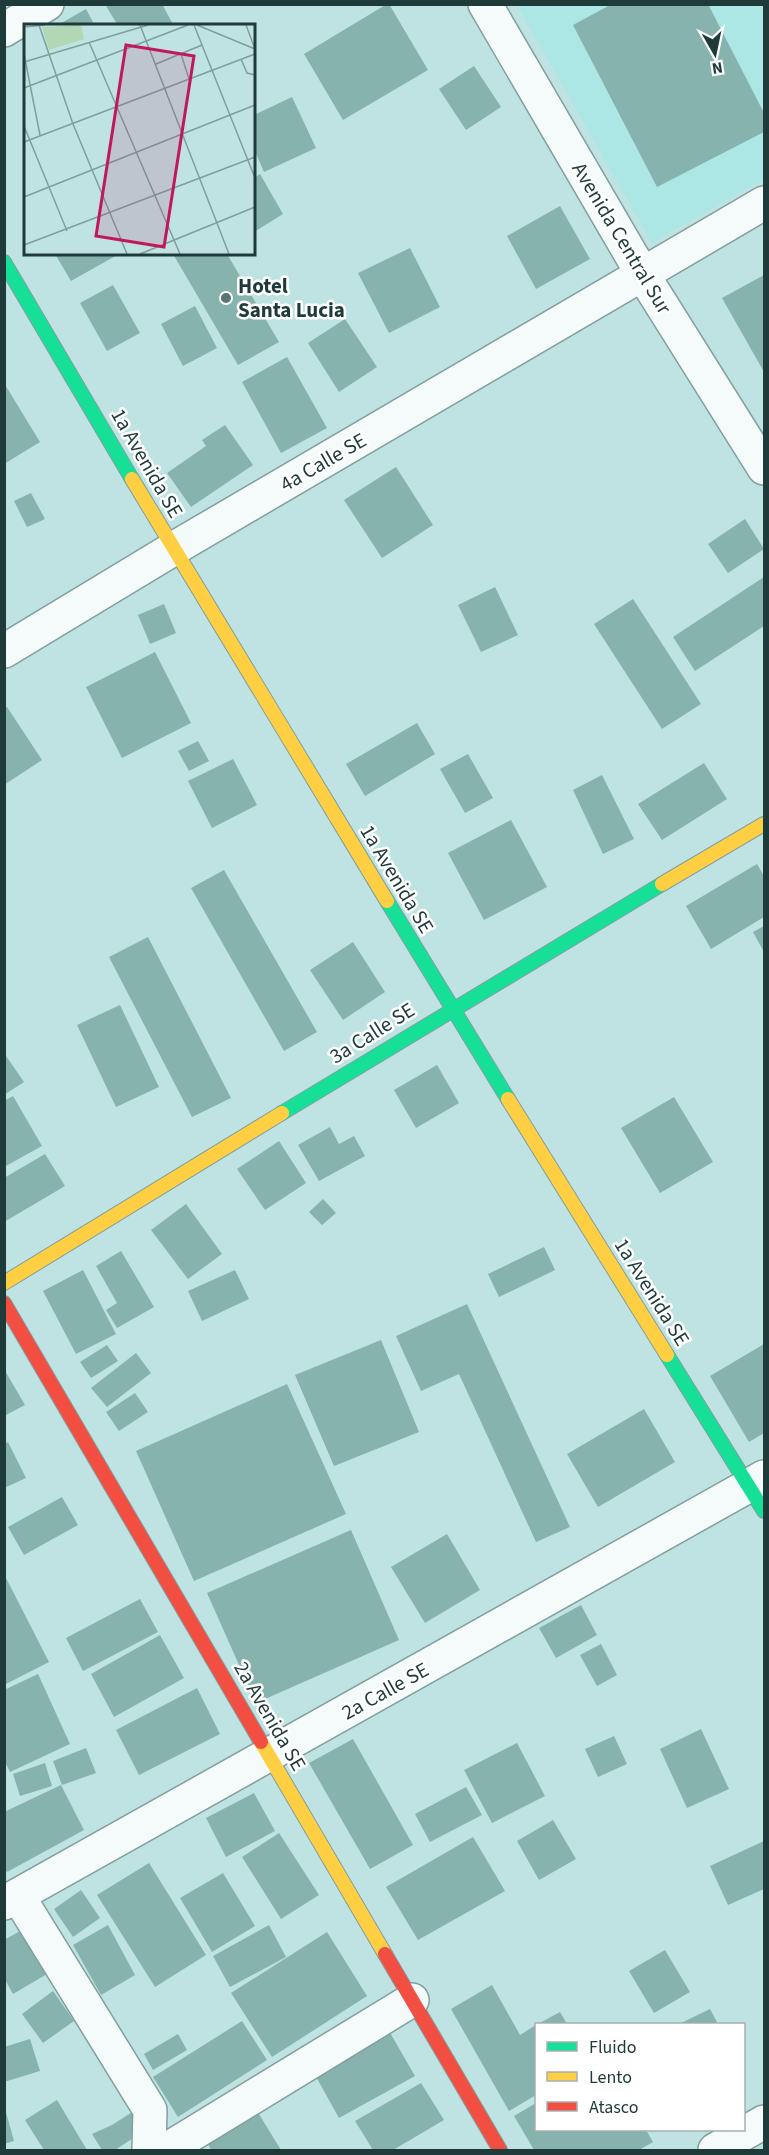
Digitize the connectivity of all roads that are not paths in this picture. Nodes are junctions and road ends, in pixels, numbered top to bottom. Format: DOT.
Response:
graph roads {
  1 [pos="47,4"];
  2 [pos="485,4"];
  3 [pos="4,30"];
  4 [pos="765,203"];
  5 [pos="4,262"];
  6 [pos="643,275"];
  7 [pos="765,468"];
  8 [pos="173,549"];
  9 [pos="4,651"];
  10 [pos="765,824"];
  11 [pos="452,1009"];
  12 [pos="4,1283"];
  13 [pos="4,1304"];
  14 [pos="759,1492"];
  15 [pos="269,1756"];
  16 [pos="11,1900"];
  17 [pos="412,2000"];
  18 [pos="765,2122"];
  19 [pos="148,2151"];
  20 [pos="166,2151"];
  21 [pos="500,2151"];
  22 [pos="715,2151"];
  1 -- 3 [label="street"];
  2 -- 6 [label="street, Avenida Central Sur"];
  4 -- 6 [label="street, 4a Calle SE"];
  5 -- 8 [label="street, 1a Avenida SE"];
  6 -- 7 [label="street, Avenida Central Sur"];
  6 -- 8 [label="street, 4a Calle SE"];
  8 -- 9 [label="street, 4a Calle SE"];
  8 -- 11 [label="street, 1a Avenida SE"];
  10 -- 11 [label="street, 3a Calle SE"];
  11 -- 12 [label="street, 3a Calle SE"];
  11 -- 14 [label="street, 1a Avenida SE"];
  13 -- 15 [label="street, 2a Avenida SE"];
  14 -- 15 [label="street, 2a Calle SE"];
  15 -- 16 [label="street, 2a Calle SE"];
  15 -- 17 [label="street, 2a Avenida SE"];
  16 -- 19 [label="street"];
  17 -- 20 [label="street"];
  17 -- 21 [label="street, 2a Avenida SE"];
  18 -- 22 [label="street"];
}
